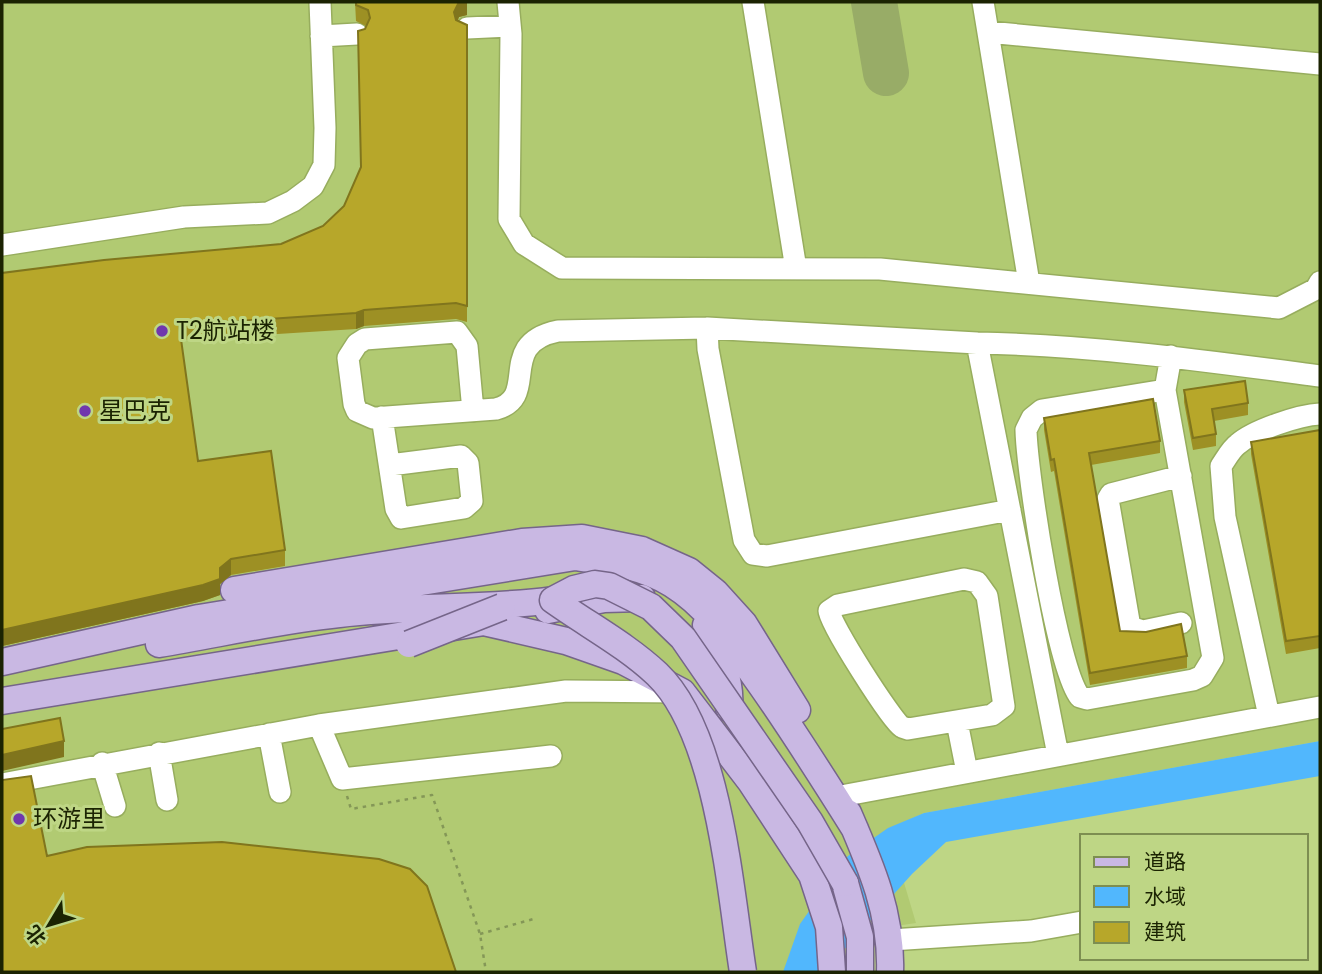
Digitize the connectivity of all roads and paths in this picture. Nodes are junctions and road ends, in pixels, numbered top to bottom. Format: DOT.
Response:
graph roads {
  1 [pos="320,2"];
  2 [pos="508,2"];
  3 [pos="753,2"];
  4 [pos="983,2"];
  5 [pos="510,26"];
  6 [pos="467,28"];
  7 [pos="988,32"];
  8 [pos="357,34"];
  9 [pos="321,36"];
  10 [pos="1320,64"];
  11 [pos="2,245"];
  12 [pos="796,268"];
  13 [pos="1320,282"];
  14 [pos="1029,283"];
  15 [pos="707,328"];
  16 [pos="977,343"];
  17 [pos="1171,356"];
  18 [pos="1320,376"];
  19 [pos="1165,390"];
  20 [pos="473,411"];
  21 [pos="1320,414"];
  22 [pos="382,418"];
  23 [pos="390,465"];
  24 [pos="1181,476"];
  25 [pos="1010,510"];
  26 [pos="234,590"];
  27 [pos="693,599"];
  28 [pos="554,600"];
  29 [pos="493,615"];
  30 [pos="1181,623"];
  31 [pos="2,662"];
  32 [pos="2,670"];
  33 [pos="682,692"];
  34 [pos="2,701"];
  35 [pos="1320,707"];
  36 [pos="1269,716"];
  37 [pos="2,718"];
  38 [pos="957,722"];
  39 [pos="319,725"];
  40 [pos="269,734"];
  41 [pos="725,748"];
  42 [pos="159,753"];
  43 [pos="1058,755"];
  44 [pos="551,756"];
  45 [pos="102,763"];
  46 [pos="967,772"];
  47 [pos="342,779"];
  48 [pos="2,784"];
  49 [pos="281,792"];
  50 [pos="841,796"];
  51 [pos="167,800"];
  52 [pos="115,806"];
  53 [pos="855,829"];
  54 [pos="537,918"];
  55 [pos="1080,922"];
  56 [pos="480,934"];
  57 [pos="891,940"];
  58 [pos="486,972"];
  59 [pos="743,972"];
  60 [pos="832,972"];
  61 [pos="860,972"];
  62 [pos="890,972"];
  1 -- 9 [label="street"];
  2 -- 5 [label="street"];
  3 -- 12 [label="street"];
  4 -- 7 [label="street"];
  5 -- 6 [label="street"];
  5 -- 12 [label="street"];
  7 -- 10 [label="street"];
  7 -- 14 [label="street"];
  8 -- 9 [label="street"];
  9 -- 11 [label="street"];
  12 -- 14 [label="street"];
  13 -- 14 [label="street"];
  15 -- 16 [label="street"];
  15 -- 20 [label="street"];
  15 -- 25 [label="street"];
  16 -- 17 [label="street"];
  16 -- 25 [label="street"];
  17 -- 18 [label="street"];
  17 -- 19 [label="street"];
  19 -- 24 [label="street"];
  19 -- 24 [label="street"];
  20 -- 22 [label="street"];
  20 -- 22 [label="street"];
  21 -- 36 [label="street"];
  22 -- 23 [label="street"];
  24 -- 30 [label="street"];
  25 -- 43 [label="street"];
  26 -- 50 [label="main road"];
  27 -- 29 [label="main road"];
  27 -- 31 [label="main road"];
  27 -- 41 [label="main road"];
  27 -- 53 [label="main road"];
  28 -- 29 [label="main road"];
  28 -- 59 [label="main road, bridge"];
  28 -- 61 [label="main road, bridge"];
  29 -- 32 [label="main road"];
  29 -- 33 [label="main road"];
  29 -- 34 [label="main road"];
  29 -- 37 [label="main road, bridge"];
  33 -- 39 [label="street"];
  33 -- 41 [label="main road"];
  35 -- 36 [label="street"];
  36 -- 43 [label="street"];
  38 -- 38 [label="street"];
  38 -- 46 [label="street"];
  39 -- 40 [label="street"];
  39 -- 47 [label="street"];
  40 -- 42 [label="street"];
  40 -- 49 [label="street"];
  41 -- 60 [label="main road"];
  42 -- 45 [label="street"];
  42 -- 51 [label="street"];
  43 -- 46 [label="street"];
  44 -- 47 [label="street"];
  45 -- 48 [label="street"];
  45 -- 52 [label="street"];
  46 -- 50 [label="street"];
  47 -- 56 [label="path"];
  50 -- 53 [label="main road"];
  53 -- 57 [label="main road"];
  54 -- 56 [label="path"];
  55 -- 57 [label="street"];
  56 -- 58 [label="path"];
  57 -- 62 [label="main road"];
}
